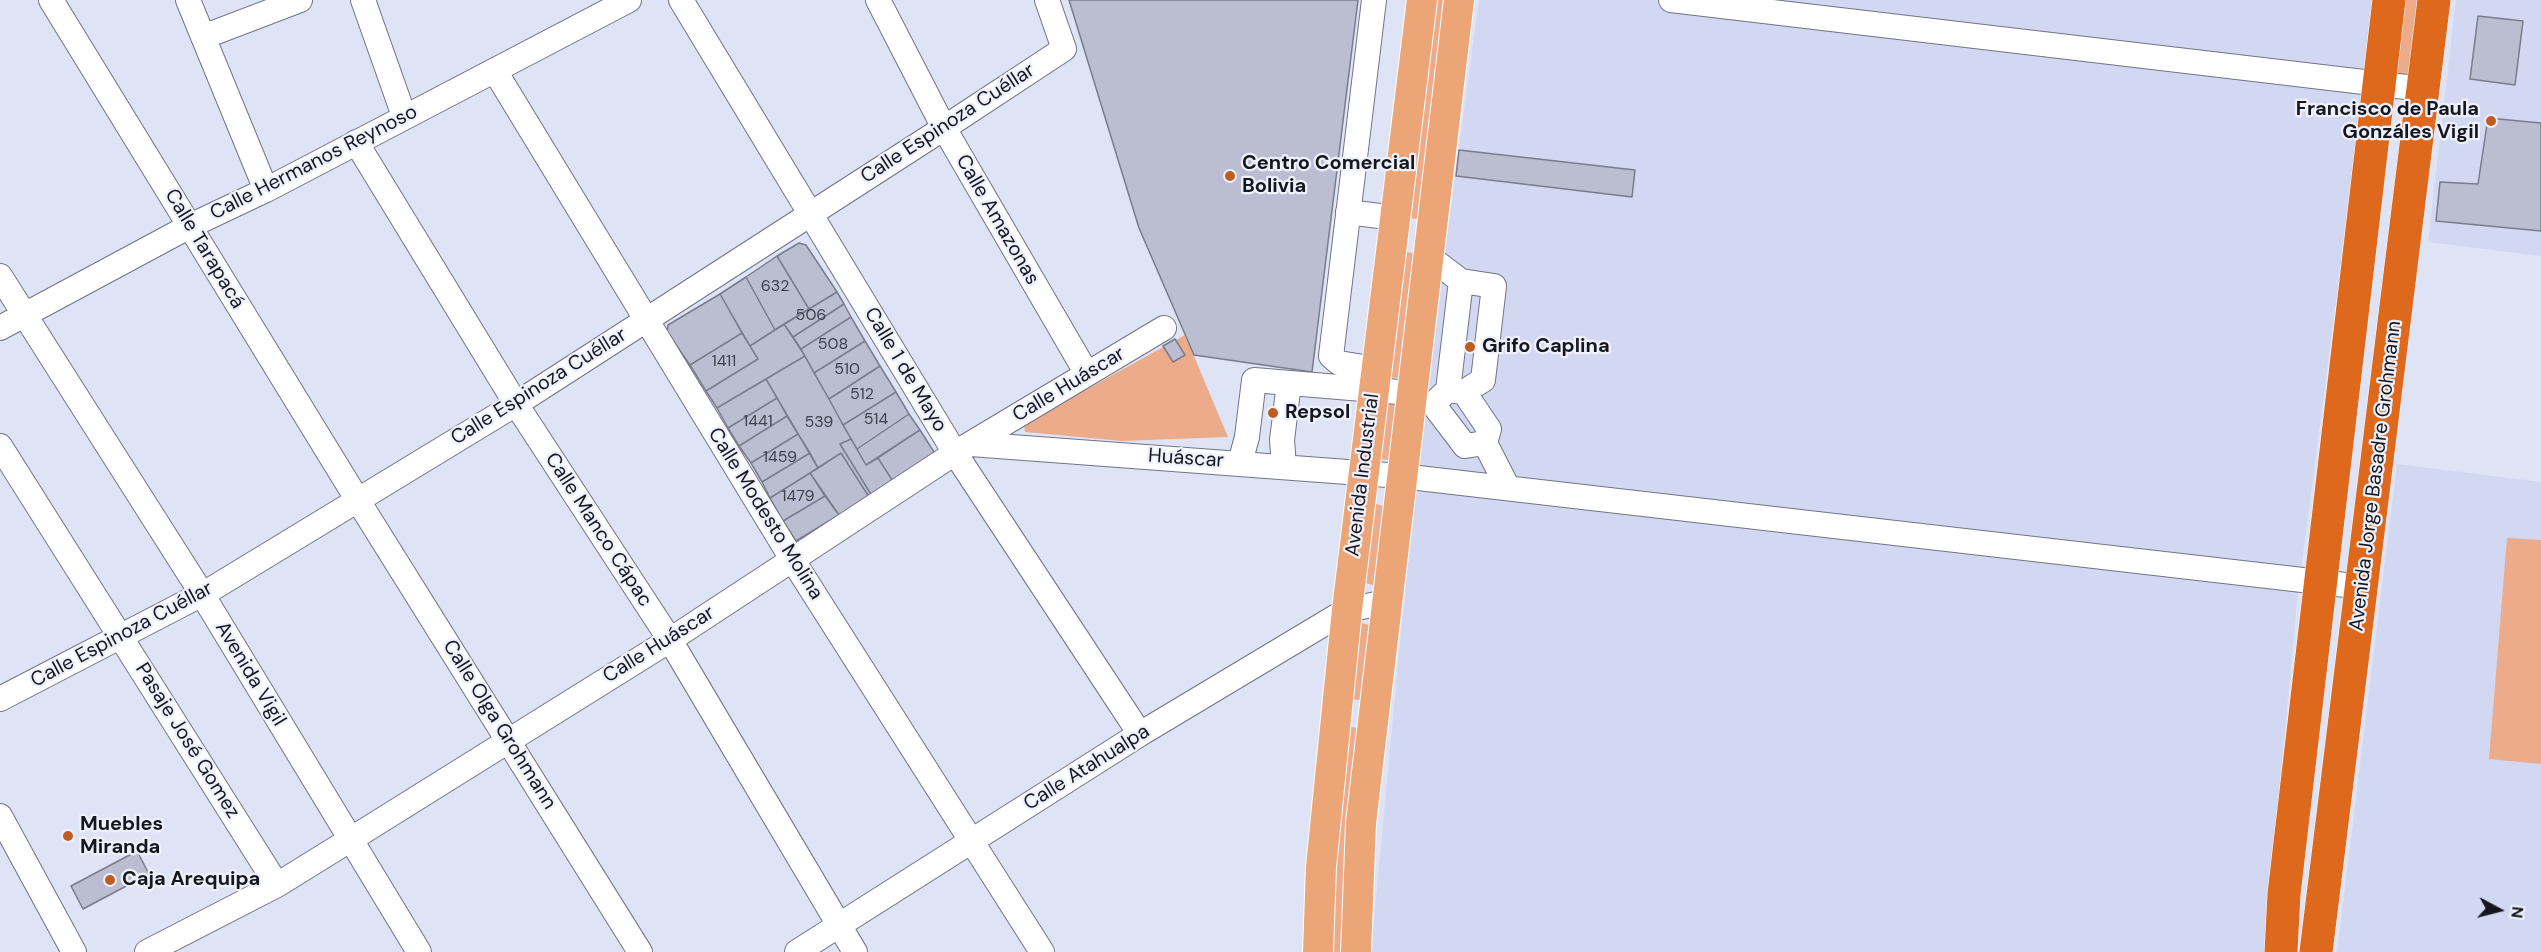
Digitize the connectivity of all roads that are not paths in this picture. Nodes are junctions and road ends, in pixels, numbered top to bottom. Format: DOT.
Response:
graph roads {
  1 [pos="51,0"];
  2 [pos="188,0"];
  3 [pos="300,0"];
  4 [pos="363,0"];
  5 [pos="629,0"];
  6 [pos="681,0"];
  7 [pos="878,0"];
  8 [pos="1047,0"];
  9 [pos="1374,0"];
  10 [pos="1422,0"];
  11 [pos="1458,0"];
  12 [pos="1671,0"];
  13 [pos="2389,0"];
  14 [pos="2434,0"];
  15 [pos="203,37"];
  16 [pos="495,71"];
  17 [pos="2379,84"];
  18 [pos="2423,89"];
  19 [pos="404,116"];
  20 [pos="944,128"];
  21 [pos="356,141"];
  22 [pos="266,190"];
  23 [pos="1348,212"];
  24 [pos="810,213"];
  25 [pos="190,226"];
  26 [pos="1394,227"];
  27 [pos="1429,248"];
  28 [pos="0,276"];
  29 [pos="1461,281"];
  30 [pos="25,315"];
  31 [pos="646,319"];
  32 [pos="0,328"];
  33 [pos="1164,328"];
  34 [pos="1087,374"];
  35 [pos="1375,379"];
  36 [pos="1456,391"];
  37 [pos="1411,393"];
  38 [pos="516,404"];
  39 [pos="1263,438"];
  40 [pos="1485,443"];
  41 [pos="0,446"];
  42 [pos="963,448"];
  43 [pos="1240,463"];
  44 [pos="1284,466"];
  45 [pos="1363,472"];
  46 [pos="1401,476"];
  47 [pos="1508,488"];
  48 [pos="357,499"];
  49 [pos="792,559"];
  50 [pos="2322,582"];
  51 [pos="2363,587"];
  52 [pos="202,594"];
  53 [pos="1386,602"];
  54 [pos="1347,610"];
  55 [pos="121,637"];
  56 [pos="670,640"];
  57 [pos="0,699"];
  58 [pos="1336,709"];
  59 [pos="1374,714"];
  60 [pos="1140,734"];
  61 [pos="508,739"];
  62 [pos="0,816"];
  63 [pos="350,840"];
  64 [pos="973,841"];
  65 [pos="277,885"];
  66 [pos="838,927"];
  67 [pos="74,952"];
  68 [pos="147,952"];
  69 [pos="419,952"];
  70 [pos="640,952"];
  71 [pos="797,952"];
  72 [pos="855,952"];
  73 [pos="1042,952"];
  74 [pos="1318,952"];
  75 [pos="1356,952"];
  76 [pos="2282,952"];
  77 [pos="2316,952"];
  1 -- 25 [label="street, Calle Tarapacá"];
  2 -- 15 [label="street"];
  3 -- 15 [label="street"];
  4 -- 19 [label="street"];
  5 -- 16 [label="street, Calle Hermanos Reynoso"];
  6 -- 24 [label="street, Calle 1 de Mayo"];
  7 -- 20 [label="street, Calle Amazonas"];
  8 -- 20 [label="street, Calle Espinoza Cuéllar"];
  9 -- 23 [label="street"];
  10 -- 26 [label="main road, Avenida Industrial"];
  11 -- 27 [label="main road, Avenida Industrial"];
  12 -- 17 [label="street"];
  13 -- 17 [label="highway, Avenida Jorge Basadre Grohmann"];
  14 -- 18 [label="highway, Avenida Jorge Basadre Grohmann"];
  15 -- 22 [label="street"];
  16 -- 19 [label="street, Calle Hermanos Reynoso"];
  16 -- 31 [label="street, Calle Modesto Molina"];
  17 -- 18 [label="street"];
  17 -- 50 [label="highway, Avenida Jorge Basadre Grohmann"];
  18 -- 51 [label="highway, Avenida Jorge Basadre Grohmann"];
  19 -- 21 [label="street, Calle Hermanos Reynoso"];
  20 -- 24 [label="street, Calle Espinoza Cuéllar"];
  20 -- 34 [label="street, Calle Amazonas"];
  21 -- 22 [label="street, Calle Hermanos Reynoso"];
  21 -- 38 [label="street, Calle Manco Cápac"];
  22 -- 25 [label="street, Calle Hermanos Reynoso"];
  23 -- 26 [label="street"];
  23 -- 35 [label="street"];
  24 -- 31 [label="street, Calle Espinoza Cuéllar"];
  24 -- 42 [label="street, Calle 1 de Mayo"];
  25 -- 30 [label="street, Calle Hermanos Reynoso"];
  25 -- 48 [label="street, Calle Tarapacá"];
  26 -- 27 [label="main road"];
  26 -- 35 [label="main road, Avenida Industrial"];
  27 -- 29 [label="street"];
  27 -- 37 [label="main road, Avenida Industrial"];
  28 -- 30 [label="street, Avenida Vigil"];
  29 -- 36 [label="street"];
  29 -- 36 [label="street"];
  30 -- 32 [label="street, Calle Hermanos Reynoso"];
  30 -- 52 [label="street, Avenida Vigil"];
  31 -- 38 [label="street, Calle Espinoza Cuéllar"];
  31 -- 49 [label="street, Calle Modesto Molina"];
  33 -- 34 [label="street, Calle Huáscar"];
  34 -- 42 [label="street, Calle Huáscar"];
  35 -- 37 [label="street"];
  35 -- 39 [label="street"];
  35 -- 45 [label="main road, Avenida Industrial"];
  36 -- 40 [label="street"];
  36 -- 40 [label="street"];
  37 -- 46 [label="main road, Avenida Industrial"];
  38 -- 48 [label="street, Calle Espinoza Cuéllar"];
  38 -- 56 [label="street, Calle Manco Cápac"];
  39 -- 43 [label="street"];
  39 -- 44 [label="street"];
  40 -- 47 [label="street"];
  41 -- 55 [label="street, Pasaje José Gomez"];
  42 -- 43 [label="street, Huáscar"];
  42 -- 49 [label="street, Calle Huáscar"];
  42 -- 60 [label="street, Calle 1 de Mayo"];
  43 -- 44 [label="street, Huáscar"];
  44 -- 45 [label="street, Huáscar"];
  45 -- 46 [label="street, Huáscar"];
  45 -- 54 [label="main road, Avenida Industrial"];
  46 -- 47 [label="street, Huáscar"];
  46 -- 53 [label="main road, Avenida Industrial"];
  47 -- 50 [label="street, Huáscar"];
  48 -- 52 [label="street, Calle Espinoza Cuéllar"];
  48 -- 61 [label="street, Calle Olga Grohmann"];
  49 -- 56 [label="street, Calle Huáscar"];
  49 -- 64 [label="street, Calle Modesto Molina"];
  50 -- 51 [label="street, Huáscar"];
  50 -- 76 [label="highway, Avenida Jorge Basadre Grohmann"];
  51 -- 77 [label="highway, Avenida Jorge Basadre Grohmann"];
  52 -- 55 [label="street, Calle Espinoza Cuéllar"];
  52 -- 63 [label="street, Avenida Vigil"];
  53 -- 54 [label="street, Calle Atahualpa"];
  53 -- 59 [label="main road, Avenida Industrial"];
  54 -- 58 [label="main road, Avenida Industrial"];
  54 -- 60 [label="street, Calle Atahualpa"];
  55 -- 57 [label="street, Calle Espinoza Cuéllar"];
  55 -- 65 [label="street, Pasaje José Gomez"];
  56 -- 61 [label="street, Calle Huáscar"];
  56 -- 66 [label="street, Calle Manco Cápac"];
  58 -- 59 [label="main road"];
  58 -- 74 [label="main road, Avenida Industrial"];
  59 -- 75 [label="main road, Avenida Industrial"];
  60 -- 64 [label="street, Calle Atahualpa"];
  61 -- 63 [label="street, Calle Huáscar"];
  61 -- 70 [label="street, Calle Olga Grohmann"];
  62 -- 67 [label="street"];
  63 -- 65 [label="street, Calle Huáscar"];
  63 -- 69 [label="street, Avenida Vigil"];
  64 -- 66 [label="street, Calle Atahualpa"];
  64 -- 73 [label="street, Calle Modesto Molina"];
  65 -- 68 [label="street, Calle Huáscar"];
  66 -- 71 [label="street, Calle Atahualpa"];
  66 -- 72 [label="street, Calle Manco Cápac"];
}
